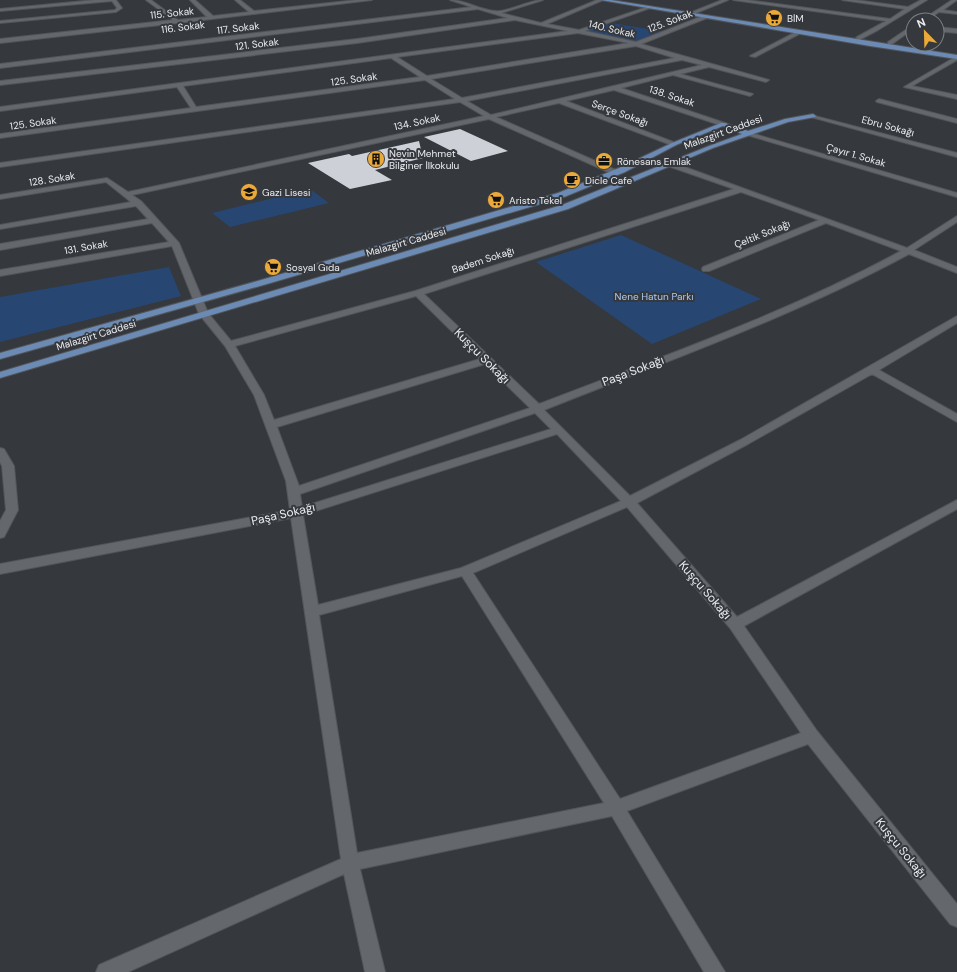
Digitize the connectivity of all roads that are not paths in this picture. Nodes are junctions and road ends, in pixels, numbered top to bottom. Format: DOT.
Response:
graph roads {
  1 [pos="54,0"];
  2 [pos="112,0"];
  3 [pos="148,0"];
  4 [pos="192,0"];
  5 [pos="237,0"];
  6 [pos="370,0"];
  7 [pos="452,0"];
  8 [pos="541,0"];
  9 [pos="602,0"];
  10 [pos="620,0"];
  11 [pos="726,0"];
  12 [pos="735,0"];
  13 [pos="844,0"];
  14 [pos="925,0"];
  15 [pos="955,0"];
  16 [pos="344,1"];
  17 [pos="290,3"];
  18 [pos="464,4"];
  19 [pos="58,5"];
  20 [pos="448,5"];
  21 [pos="648,7"];
  22 [pos="300,8"];
  23 [pos="479,8"];
  24 [pos="907,8"];
  25 [pos="0,10"];
  26 [pos="939,11"];
  27 [pos="694,12"];
  28 [pos="253,13"];
  29 [pos="497,13"];
  30 [pos="957,13"];
  31 [pos="708,16"];
  32 [pos="212,18"];
  33 [pos="329,19"];
  34 [pos="515,19"];
  35 [pos="890,20"];
  36 [pos="0,22"];
  37 [pos="178,22"];
  38 [pos="542,24"];
  39 [pos="340,25"];
  40 [pos="804,29"];
  41 [pos="945,30"];
  42 [pos="580,31"];
  43 [pos="798,32"];
  44 [pos="957,32"];
  45 [pos="905,33"];
  46 [pos="859,38"];
  47 [pos="0,41"];
  48 [pos="890,43"];
  49 [pos="636,44"];
  50 [pos="82,48"];
  51 [pos="957,54"];
  52 [pos="87,56"];
  53 [pos="753,56"];
  54 [pos="393,57"];
  55 [pos="957,57"];
  56 [pos="682,58"];
  57 [pos="710,65"];
  58 [pos="0,66"];
  59 [pos="673,74"];
  60 [pos="425,78"];
  61 [pos="766,80"];
  62 [pos="0,83"];
  63 [pos="180,85"];
  64 [pos="615,88"];
  65 [pos="750,94"];
  66 [pos="957,97"];
  67 [pos="460,100"];
  68 [pos="560,101"];
  69 [pos="879,101"];
  70 [pos="0,109"];
  71 [pos="195,110"];
  72 [pos="813,116"];
  73 [pos="490,117"];
  74 [pos="957,121"];
  75 [pos="723,124"];
  76 [pos="749,134"];
  77 [pos="0,136"];
  78 [pos="674,144"];
  79 [pos="957,155"];
  80 [pos="671,164"];
  81 [pos="0,165"];
  82 [pos="615,173"];
  83 [pos="742,189"];
  84 [pos="127,194"];
  85 [pos="957,195"];
  86 [pos="0,197"];
  87 [pos="138,203"];
  88 [pos="957,218"];
  89 [pos="154,220"];
  90 [pos="827,220"];
  91 [pos="0,227"];
  92 [pos="175,243"];
  93 [pos="0,247"];
  94 [pos="908,250"];
  95 [pos="706,269"];
  96 [pos="957,270"];
  97 [pos="0,273"];
  98 [pos="418,293"];
  99 [pos="201,307"];
  100 [pos="957,320"];
  101 [pos="229,345"];
  102 [pos="0,356"];
  103 [pos="486,360"];
  104 [pos="872,370"];
  105 [pos="0,374"];
  106 [pos="536,409"];
  107 [pos="957,419"];
  108 [pos="271,425"];
  109 [pos="559,430"];
  110 [pos="0,451"];
  111 [pos="294,492"];
  112 [pos="629,502"];
  113 [pos="957,504"];
  114 [pos="296,513"];
  115 [pos="0,534"];
  116 [pos="0,569"];
  117 [pos="465,571"];
  118 [pos="312,612"];
  119 [pos="734,624"];
  120 [pos="811,736"];
  121 [pos="616,808"];
  122 [pos="350,863"];
  123 [pos="954,910"];
  124 [pos="106,972"];
  125 [pos="375,972"];
  126 [pos="715,972"];
  1 -- 19 [label="street"];
  2 -- 19 [label="street"];
  2 -- 36 [label="street"];
  3 -- 37 [label="street"];
  4 -- 32 [label="street"];
  5 -- 28 [label="street"];
  6 -- 16 [label="street, 115. Sokak"];
  7 -- 18 [label="street, 140. Sokak"];
  8 -- 29 [label="street"];
  9 -- 21 [label="main road"];
  9 -- 38 [label="street"];
  10 -- 27 [label="main road"];
  11 -- 27 [label="street"];
  12 -- 35 [label="street"];
  13 -- 24 [label="street"];
  14 -- 24 [label="street"];
  15 -- 26 [label="street"];
  16 -- 22 [label="street, 115. Sokak"];
  17 -- 22 [label="street"];
  18 -- 20 [label="street"];
  18 -- 23 [label="street, 140. Sokak"];
  19 -- 25 [label="street"];
  21 -- 31 [label="main road"];
  21 -- 42 [label="street"];
  22 -- 28 [label="street, 115. Sokak"];
  23 -- 29 [label="street, 140. Sokak"];
  23 -- 39 [label="street, 117. Sokak"];
  24 -- 35 [label="street"];
  26 -- 30 [label="street"];
  27 -- 31 [label="main road"];
  28 -- 32 [label="street, 115. Sokak"];
  29 -- 34 [label="street, 140. Sokak"];
  31 -- 40 [label="main road"];
  31 -- 43 [label="main road"];
  31 -- 49 [label="street, 125. Sokak"];
  32 -- 37 [label="street, 115. Sokak"];
  33 -- 39 [label="street"];
  34 -- 38 [label="street, 140. Sokak"];
  34 -- 62 [label="street, 121. Sokak"];
  35 -- 46 [label="street"];
  37 -- 47 [label="street, 115. Sokak"];
  38 -- 42 [label="street, 140. Sokak"];
  39 -- 52 [label="street, 117. Sokak"];
  40 -- 43 [label="main road"];
  40 -- 46 [label="main road"];
  41 -- 44 [label="street"];
  42 -- 49 [label="street, 140. Sokak"];
  42 -- 54 [label="street"];
  43 -- 53 [label="street"];
  43 -- 55 [label="main road"];
  45 -- 48 [label="street"];
  46 -- 48 [label="main road"];
  48 -- 51 [label="main road"];
  49 -- 56 [label="street, 140. Sokak"];
  49 -- 60 [label="street, 125. Sokak"];
  50 -- 52 [label="street"];
  52 -- 58 [label="street, 117. Sokak"];
  54 -- 60 [label="street"];
  54 -- 63 [label="street"];
  55 -- 66 [label="street"];
  56 -- 57 [label="street, 140. Sokak"];
  56 -- 67 [label="street"];
  57 -- 59 [label="street, 134. Sokak"];
  57 -- 61 [label="street, 140. Sokak"];
  59 -- 64 [label="street, 134. Sokak"];
  59 -- 65 [label="street"];
  60 -- 67 [label="street"];
  60 -- 71 [label="street, 125. Sokak"];
  63 -- 70 [label="street"];
  63 -- 71 [label="street"];
  64 -- 68 [label="street, 134. Sokak"];
  64 -- 75 [label="street, 138. Sokak"];
  67 -- 73 [label="street"];
  67 -- 81 [label="street"];
  68 -- 73 [label="street, 134. Sokak"];
  68 -- 78 [label="street, Serçe Sokağı"];
  69 -- 74 [label="street"];
  71 -- 77 [label="street, 125. Sokak"];
  72 -- 76 [label="main road, Malazgirt Caddesi"];
  72 -- 79 [label="street, Ebru Sokağı"];
  73 -- 82 [label="street"];
  73 -- 84 [label="street, 134. Sokak"];
  75 -- 76 [label="main road"];
  75 -- 78 [label="main road, Malazgirt Caddesi"];
  76 -- 80 [label="main road, Malazgirt Caddesi"];
  76 -- 85 [label="street, Çayır 1. Sokak"];
  78 -- 82 [label="main road, Malazgirt Caddesi"];
  80 -- 83 [label="street"];
  80 -- 99 [label="main road, Malazgirt Caddesi"];
  82 -- 99 [label="main road, Malazgirt Caddesi"];
  83 -- 90 [label="street"];
  83 -- 98 [label="street, Badem Sokağı"];
  84 -- 86 [label="street, 128. Sokak"];
  84 -- 87 [label="street"];
  87 -- 89 [label="street"];
  87 -- 91 [label="street"];
  88 -- 94 [label="street, Paşa Sokağı"];
  89 -- 92 [label="street"];
  89 -- 93 [label="street"];
  90 -- 94 [label="street"];
  90 -- 95 [label="street, Çeltik Sokağı"];
  92 -- 97 [label="street, 131. Sokak"];
  92 -- 99 [label="street"];
  94 -- 96 [label="street"];
  94 -- 106 [label="street, Paşa Sokağı"];
  98 -- 101 [label="street, Badem Sokağı"];
  98 -- 103 [label="street, Kuşçu Sokağı"];
  99 -- 101 [label="street"];
  99 -- 102 [label="main road, Malazgirt Caddesi"];
  99 -- 105 [label="main road, Malazgirt Caddesi"];
  100 -- 104 [label="street"];
  101 -- 108 [label="street"];
  103 -- 106 [label="street, Kuşçu Sokağı"];
  103 -- 108 [label="street"];
  104 -- 107 [label="street"];
  104 -- 112 [label="street"];
  106 -- 109 [label="street, Kuşçu Sokağı"];
  106 -- 111 [label="street, Paşa Sokağı"];
  108 -- 111 [label="street"];
  109 -- 112 [label="street, Kuşçu Sokağı"];
  109 -- 114 [label="street, Paşa Sokağı"];
  110 -- 115 [label="street"];
  111 -- 114 [label="street"];
  112 -- 117 [label="street"];
  112 -- 119 [label="street, Kuşçu Sokağı"];
  113 -- 119 [label="street"];
  114 -- 116 [label="street, Paşa Sokağı"];
  114 -- 118 [label="street"];
  117 -- 118 [label="street"];
  117 -- 121 [label="street"];
  118 -- 122 [label="street"];
  119 -- 120 [label="street, Kuşçu Sokağı"];
  120 -- 121 [label="street"];
  120 -- 123 [label="street, Kuşçu Sokağı"];
  121 -- 122 [label="street"];
  121 -- 126 [label="street"];
  122 -- 124 [label="street"];
  122 -- 125 [label="street"];
}
